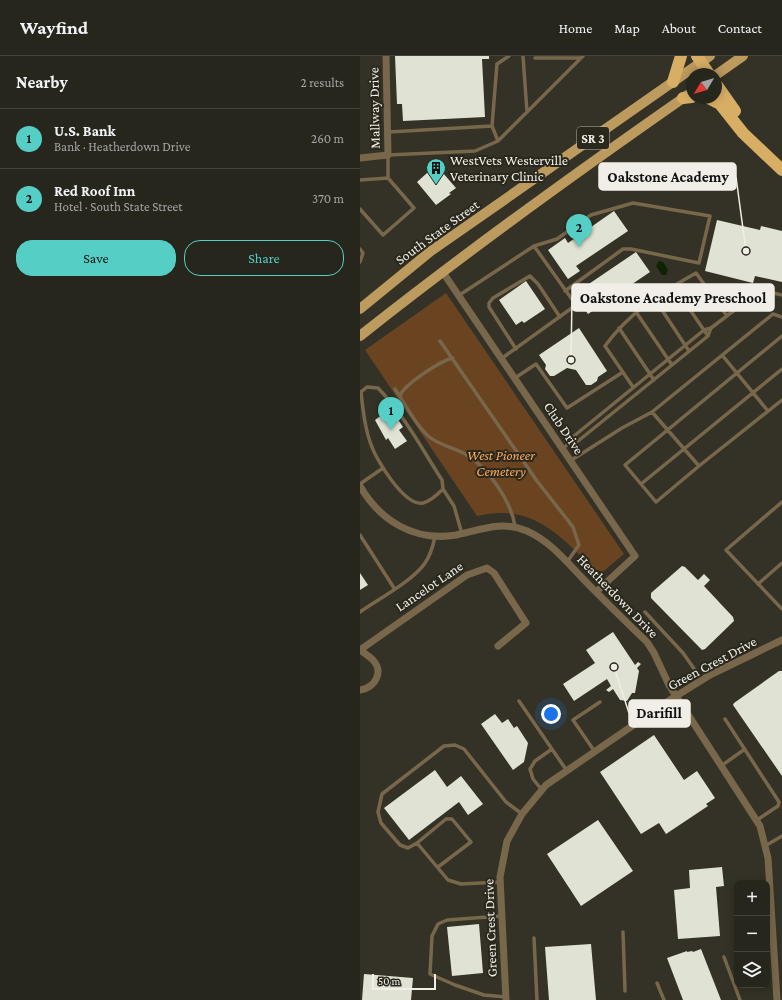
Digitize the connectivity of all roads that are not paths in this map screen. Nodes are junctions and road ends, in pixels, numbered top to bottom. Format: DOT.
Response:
graph roads {
  1 [pos="386,56"];
  2 [pos="509,56"];
  3 [pos="523,56"];
  4 [pos="681,56"];
  5 [pos="743,56"];
  6 [pos="582,57"];
  7 [pos="535,58"];
  8 [pos="702,58"];
  9 [pos="706,68"];
  10 [pos="722,71"];
  11 [pos="673,82"];
  12 [pos="722,93"];
  13 [pos="686,98"];
  14 [pos="720,104"];
  15 [pos="527,112"];
  16 [pos="492,126"];
  17 [pos="389,132"];
  18 [pos="498,141"];
  19 [pos="752,141"];
  20 [pos="388,155"];
  21 [pos="360,158"];
  22 [pos="782,170"];
  23 [pos="388,178"];
  24 [pos="360,180"];
  25 [pos="360,209"];
  26 [pos="534,246"];
  27 [pos="360,249"];
  28 [pos="360,262"];
  29 [pos="442,271"];
  30 [pos="673,286"];
  31 [pos="565,291"];
  32 [pos="782,295"];
  33 [pos="458,296"];
  34 [pos="654,298"];
  35 [pos="360,309"];
  36 [pos="636,312"];
  37 [pos="727,316"];
  38 [pos="560,317"];
  39 [pos="782,317"];
  40 [pos="619,328"];
  41 [pos="712,328"];
  42 [pos="704,330"];
  43 [pos="360,336"];
  44 [pos="708,336"];
  45 [pos="782,336"];
  46 [pos="440,340"];
  47 [pos="686,345"];
  48 [pos="516,349"];
  49 [pos="690,351"];
  50 [pos="722,355"];
  51 [pos="453,358"];
  52 [pos="501,359"];
  53 [pos="668,359"];
  54 [pos="672,365"];
  55 [pos="782,369"];
  56 [pos="623,372"];
  57 [pos="650,374"];
  58 [pos="738,374"];
  59 [pos="514,378"];
  60 [pos="654,380"];
  61 [pos="634,387"];
  62 [pos="395,389"];
  63 [pos="754,393"];
  64 [pos="400,396"];
  65 [pos="782,400"];
  66 [pos="768,411"];
  67 [pos="652,412"];
  68 [pos="668,430"];
  69 [pos="572,441"];
  70 [pos="562,449"];
  71 [pos="684,449"];
  72 [pos="570,461"];
  73 [pos="699,466"];
  74 [pos="383,468"];
  75 [pos="641,484"];
  76 [pos="360,485"];
  77 [pos="443,489"];
  78 [pos="782,502"];
  79 [pos="515,526"];
  80 [pos="462,534"];
  81 [pos="360,535"];
  82 [pos="435,537"];
  83 [pos="567,562"];
  84 [pos="782,563"];
  85 [pos="758,584"];
  86 [pos="394,588"];
  87 [pos="596,592"];
  88 [pos="782,609"];
  89 [pos="360,612"];
  90 [pos="645,612"];
  91 [pos="782,640"];
  92 [pos="498,646"];
  93 [pos="360,650"];
  94 [pos="702,680"];
  95 [pos="360,690"];
  96 [pos="676,696"];
  97 [pos="518,700"];
  98 [pos="600,702"];
  99 [pos="725,718"];
  100 [pos="552,749"];
  101 [pos="745,749"];
  102 [pos="595,752"];
  103 [pos="721,766"];
  104 [pos="567,771"];
  105 [pos="542,790"];
  106 [pos="522,814"];
  107 [pos="757,820"];
  108 [pos="782,836"];
  109 [pos="417,843"];
  110 [pos="765,846"];
  111 [pos="438,867"];
  112 [pos="500,882"];
  113 [pos="501,916"];
  114 [pos="624,932"];
  115 [pos="534,938"];
  116 [pos="724,957"];
  117 [pos="657,983"];
  118 [pos="625,990"];
  119 [pos="506,998"];
  120 [pos="537,1000"];
  121 [pos="664,1000"];
  122 [pos="740,1000"];
  123 [pos="777,1000"];
  1 -- 17 [label="street, Mallway Drive"];
  2 -- 16 [label="lane"];
  3 -- 15 [label="lane"];
  4 -- 11 [label="highway"];
  5 -- 10 [label="main road"];
  6 -- 7 [label="lane"];
  6 -- 15 [label="lane"];
  8 -- 9 [label="highway"];
  8 -- 11 [label="main road, South State Street / SR 3"];
  11 -- 35 [label="main road, South State Street / SR 3"];
  12 -- 19 [label="highway"];
  13 -- 29 [label="main road, SR 3"];
  14 -- 19 [label="highway"];
  15 -- 18 [label="lane"];
  16 -- 17 [label="lane"];
  16 -- 18 [label="lane"];
  17 -- 20 [label="street, Mallway Drive"];
  18 -- 20 [label="lane"];
  19 -- 22 [label="highway"];
  20 -- 21 [label="street, Mallway Drive"];
  20 -- 23 [label="lane"];
  23 -- 24 [label="lane"];
  23 -- 25 [label="lane"];
  26 -- 31 [label="lane"];
  26 -- 31 [label="lane"];
  26 -- 33 [label="lane"];
  27 -- 28 [label="lane"];
  29 -- 33 [label="street, Club Drive"];
  29 -- 43 [label="main road, SR 3"];
  30 -- 34 [label="lane"];
  30 -- 37 [label="lane"];
  30 -- 42 [label="lane"];
  31 -- 38 [label="lane"];
  32 -- 37 [label="lane"];
  33 -- 52 [label="street, Club Drive"];
  34 -- 36 [label="lane"];
  34 -- 47 [label="lane"];
  36 -- 40 [label="lane"];
  36 -- 53 [label="lane"];
  37 -- 41 [label="lane"];
  38 -- 48 [label="lane"];
  38 -- 48 [label="lane"];
  39 -- 50 [label="lane"];
  40 -- 56 [label="lane"];
  40 -- 57 [label="lane"];
  41 -- 42 [label="lane"];
  41 -- 44 [label="lane"];
  42 -- 44 [label="lane"];
  42 -- 47 [label="lane"];
  44 -- 49 [label="lane"];
  45 -- 58 [label="lane"];
  46 -- 51 [label="lane"];
  47 -- 49 [label="lane"];
  47 -- 53 [label="lane"];
  48 -- 52 [label="lane"];
  49 -- 54 [label="lane"];
  50 -- 58 [label="lane"];
  50 -- 67 [label="lane"];
  51 -- 64 [label="lane"];
  51 -- 83 [label="lane"];
  52 -- 59 [label="street, Club Drive"];
  53 -- 54 [label="lane"];
  53 -- 57 [label="lane"];
  54 -- 60 [label="lane"];
  55 -- 63 [label="lane"];
  56 -- 59 [label="lane"];
  56 -- 61 [label="lane"];
  57 -- 60 [label="lane"];
  57 -- 61 [label="lane"];
  58 -- 63 [label="lane"];
  58 -- 68 [label="lane"];
  59 -- 70 [label="street, Club Drive"];
  60 -- 69 [label="lane"];
  61 -- 69 [label="lane"];
  62 -- 64 [label="lane"];
  63 -- 66 [label="lane"];
  63 -- 71 [label="lane"];
  64 -- 79 [label="lane"];
  65 -- 66 [label="lane"];
  66 -- 73 [label="lane"];
  67 -- 68 [label="lane"];
  67 -- 72 [label="lane"];
  68 -- 71 [label="lane"];
  68 -- 75 [label="lane"];
  69 -- 70 [label="lane"];
  70 -- 72 [label="street, Club Drive"];
  71 -- 73 [label="lane"];
  71 -- 75 [label="lane"];
  72 -- 87 [label="street, Club Drive"];
  73 -- 75 [label="lane"];
  74 -- 76 [label="lane"];
  74 -- 77 [label="lane"];
  74 -- 77 [label="lane"];
  76 -- 82 [label="street, Heatherdown Drive"];
  77 -- 80 [label="lane"];
  78 -- 85 [label="lane"];
  79 -- 80 [label="street, Heatherdown Drive"];
  79 -- 83 [label="street, Heatherdown Drive"];
  80 -- 82 [label="street, Heatherdown Drive"];
  81 -- 86 [label="lane"];
  82 -- 86 [label="lane"];
  83 -- 87 [label="street, Heatherdown Drive"];
  84 -- 85 [label="lane"];
  85 -- 88 [label="lane"];
  86 -- 89 [label="lane"];
  87 -- 96 [label="street, Heatherdown Drive"];
  90 -- 94 [label="lane"];
  91 -- 94 [label="street, Green Crest Drive"];
  92 -- 93 [label="street, Lancelot Lane"];
  93 -- 95 [label="street"];
  94 -- 96 [label="street, Green Crest Drive"];
  96 -- 102 [label="street, Green Crest Drive"];
  96 -- 103 [label="street, Heatherdown Drive"];
  97 -- 100 [label="lane"];
  98 -- 102 [label="lane"];
  99 -- 101 [label="lane"];
  100 -- 104 [label="lane"];
  100 -- 105 [label="lane"];
  101 -- 103 [label="lane"];
  101 -- 107 [label="lane"];
  102 -- 104 [label="street, Green Crest Drive"];
  103 -- 107 [label="street, Heatherdown Drive"];
  104 -- 105 [label="street, Green Crest Drive"];
  105 -- 106 [label="street, Green Crest Drive"];
  106 -- 109 [label="lane"];
  106 -- 112 [label="street, Green Crest Drive"];
  107 -- 110 [label="street, Heatherdown Drive"];
  108 -- 110 [label="lane"];
  109 -- 111 [label="lane"];
  109 -- 111 [label="lane"];
  110 -- 123 [label="street, Heatherdown Drive"];
  111 -- 112 [label="lane"];
  112 -- 113 [label="street, Green Crest Drive"];
  113 -- 119 [label="street, Green Crest Drive"];
  113 -- 119 [label="lane"];
  114 -- 118 [label="lane"];
  115 -- 120 [label="lane"];
  116 -- 122 [label="lane"];
  117 -- 121 [label="lane"];
}
